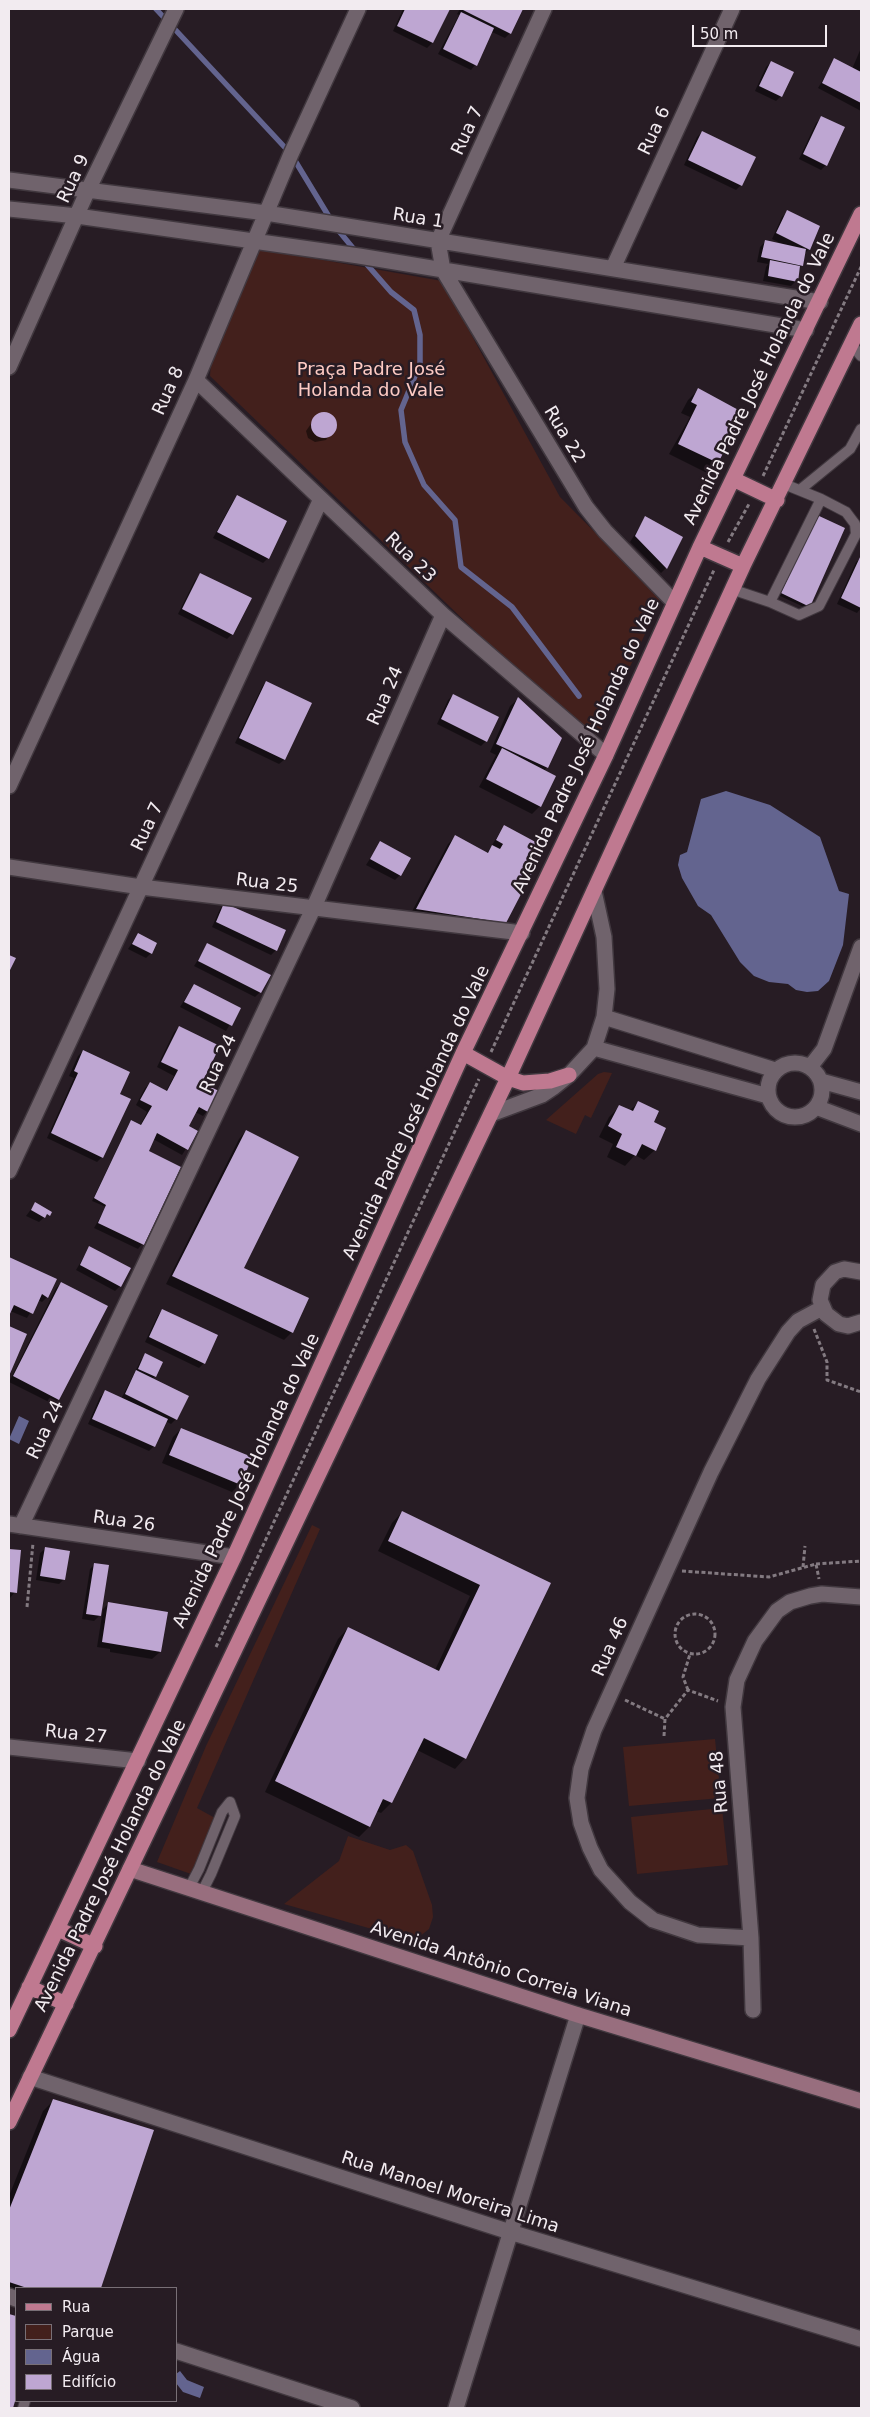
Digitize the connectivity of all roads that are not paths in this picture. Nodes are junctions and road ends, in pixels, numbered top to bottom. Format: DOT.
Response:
graph roads {
  1 [pos="176,9"];
  2 [pos="358,9"];
  3 [pos="544,9"];
  4 [pos="732,9"];
  5 [pos="9,180"];
  6 [pos="88,190"];
  7 [pos="9,209"];
  8 [pos="266,213"];
  9 [pos="861,214"];
  10 [pos="77,216"];
  11 [pos="253,241"];
  12 [pos="438,241"];
  13 [pos="613,268"];
  14 [pos="443,270"];
  15 [pos="820,302"];
  16 [pos="861,324"];
  17 [pos="806,330"];
  18 [pos="856,350"];
  19 [pos="9,367"];
  20 [pos="196,380"];
  21 [pos="861,429"];
  22 [pos="734,479"];
  23 [pos="784,484"];
  24 [pos="801,489"];
  25 [pos="321,499"];
  26 [pos="821,499"];
  27 [pos="777,500"];
  28 [pos="700,547"];
  29 [pos="743,566"];
  30 [pos="734,590"];
  31 [pos="674,602"];
  32 [pos="770,602"];
  33 [pos="443,615"];
  34 [pos="606,755"];
  35 [pos="9,786"];
  36 [pos="9,867"];
  37 [pos="141,887"];
  38 [pos="594,891"];
  39 [pos="313,908"];
  40 [pos="522,933"];
  41 [pos="861,947"];
  42 [pos="604,1017"];
  43 [pos="594,1048"];
  44 [pos="463,1053"];
  45 [pos="810,1067"];
  46 [pos="775,1070"];
  47 [pos="569,1075"];
  48 [pos="508,1078"];
  49 [pos="821,1081"];
  50 [pos="861,1092"];
  51 [pos="768,1096"];
  52 [pos="816,1107"];
  53 [pos="491,1114"];
  54 [pos="861,1124"];
  55 [pos="9,1171"];
  56 [pos="861,1272"];
  57 [pos="815,1311"];
  58 [pos="861,1322"];
  59 [pos="22,1526"];
  60 [pos="234,1556"];
  61 [pos="861,1597"];
  62 [pos="9,1747"];
  63 [pos="138,1761"];
  64 [pos="130,1870"];
  65 [pos="195,1892"];
  66 [pos="58,1929"];
  67 [pos="751,1938"];
  68 [pos="95,1946"];
  69 [pos="29,1987"];
  70 [pos="66,2004"];
  71 [pos="753,2010"];
  72 [pos="578,2015"];
  73 [pos="9,2030"];
  74 [pos="30,2077"];
  75 [pos="861,2101"];
  76 [pos="9,2122"];
  77 [pos="510,2232"];
  78 [pos="861,2339"];
  79 [pos="178,2352"];
  80 [pos="352,2408"];
  81 [pos="456,2408"];
  1 -- 6 [label="street, Rua 9"];
  2 -- 8 [label="street, Rua 8"];
  3 -- 12 [label="street, Rua 7"];
  4 -- 13 [label="street, Rua 6"];
  5 -- 6 [label="street, Rua 1"];
  6 -- 8 [label="street, Rua 1"];
  6 -- 10 [label="street, Rua 9"];
  7 -- 10 [label="street"];
  8 -- 11 [label="street, Rua 8"];
  8 -- 12 [label="street, Rua 1"];
  9 -- 15 [label="main road, Avenida Padre José Holanda do Vale"];
  10 -- 11 [label="street"];
  10 -- 19 [label="street, Rua 9"];
  11 -- 14 [label="street"];
  11 -- 20 [label="street, Rua 8"];
  12 -- 13 [label="street, Rua 1"];
  12 -- 14 [label="street"];
  13 -- 15 [label="street, Rua 1"];
  14 -- 17 [label="street"];
  14 -- 31 [label="street, Rua 22"];
  15 -- 17 [label="main road, Avenida Padre José Holanda do Vale"];
  16 -- 18 [label="main road, Avenida Padre José Holanda do Vale"];
  17 -- 22 [label="main road, Avenida Padre José Holanda do Vale"];
  18 -- 23 [label="main road, Avenida Padre José Holanda do Vale"];
  20 -- 25 [label="street, Rua 23"];
  20 -- 35 [label="street, Rua 8"];
  21 -- 24 [label="lane"];
  22 -- 27 [label="main road"];
  22 -- 28 [label="main road, Avenida Padre José Holanda do Vale"];
  23 -- 24 [label="lane"];
  23 -- 27 [label="main road, Avenida Padre José Holanda do Vale"];
  24 -- 26 [label="lane"];
  25 -- 33 [label="street, Rua 23"];
  25 -- 37 [label="street, Rua 7"];
  26 -- 32 [label="lane"];
  26 -- 32 [label="lane"];
  27 -- 29 [label="main road, Avenida Padre José Holanda do Vale"];
  28 -- 29 [label="main road"];
  28 -- 31 [label="main road, Avenida Padre José Holanda do Vale"];
  29 -- 30 [label="main road, Avenida Padre José Holanda do Vale"];
  30 -- 32 [label="lane"];
  30 -- 38 [label="main road, Avenida Padre José Holanda do Vale"];
  31 -- 34 [label="main road, Avenida Padre José Holanda do Vale"];
  33 -- 34 [label="street, Rua 23"];
  33 -- 39 [label="street, Rua 24"];
  34 -- 40 [label="main road, Avenida Padre José Holanda do Vale"];
  36 -- 37 [label="street, Rua 25"];
  37 -- 39 [label="street, Rua 25"];
  37 -- 55 [label="street, Rua 7"];
  38 -- 42 [label="street"];
  38 -- 48 [label="main road, Avenida Padre José Holanda do Vale"];
  39 -- 40 [label="street, Rua 25"];
  39 -- 59 [label="street, Rua 24"];
  40 -- 44 [label="main road, Avenida Padre José Holanda do Vale"];
  41 -- 45 [label="street"];
  42 -- 43 [label="street"];
  42 -- 46 [label="street"];
  43 -- 47 [label="street"];
  43 -- 51 [label="street"];
  44 -- 48 [label="main road"];
  44 -- 60 [label="main road, Avenida Padre José Holanda do Vale"];
  45 -- 46 [label="street"];
  45 -- 49 [label="street"];
  46 -- 51 [label="street"];
  47 -- 48 [label="main road"];
  47 -- 53 [label="street"];
  48 -- 53 [label="main road, Avenida Padre José Holanda do Vale"];
  49 -- 50 [label="street"];
  49 -- 52 [label="street"];
  51 -- 52 [label="street"];
  52 -- 54 [label="street"];
  53 -- 64 [label="main road, Avenida Padre José Holanda do Vale"];
  56 -- 57 [label="street"];
  57 -- 58 [label="street"];
  57 -- 67 [label="street, Rua 46"];
  59 -- 60 [label="street, Rua 26"];
  60 -- 63 [label="main road, Avenida Padre José Holanda do Vale"];
  61 -- 67 [label="street, Rua 48"];
  62 -- 63 [label="street, Rua 27"];
  63 -- 66 [label="main road, Avenida Padre José Holanda do Vale"];
  64 -- 65 [label="street, Avenida Antônio Correia Viana"];
  64 -- 68 [label="main road, Avenida Padre José Holanda do Vale"];
  65 -- 65 [label="lane"];
  65 -- 72 [label="street, Avenida Antônio Correia Viana"];
  66 -- 68 [label="main road"];
  66 -- 69 [label="main road, Avenida Padre José Holanda do Vale"];
  67 -- 71 [label="street, Rua 48"];
  68 -- 70 [label="main road, Avenida Padre José Holanda do Vale"];
  69 -- 70 [label="main road"];
  69 -- 73 [label="main road, Avenida Padre José Holanda do Vale"];
  70 -- 74 [label="main road, Avenida Padre José Holanda do Vale"];
  72 -- 75 [label="street, Avenida Antônio Correia Viana"];
  72 -- 77 [label="street"];
  74 -- 76 [label="main road, Avenida Padre José Holanda do Vale"];
  74 -- 77 [label="street, Rua Manoel Moreira Lima"];
  77 -- 78 [label="street, Rua Manoel Moreira Lima"];
  77 -- 81 [label="street"];
  79 -- 80 [label="street"];
}
